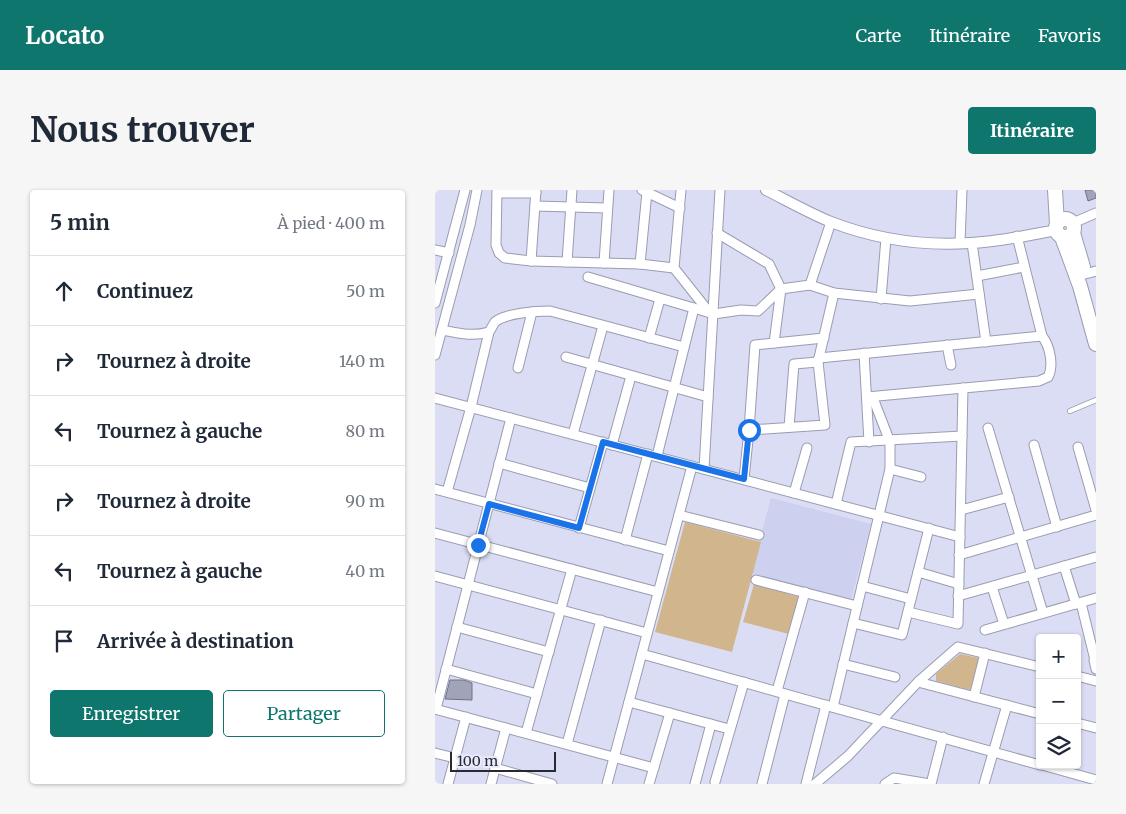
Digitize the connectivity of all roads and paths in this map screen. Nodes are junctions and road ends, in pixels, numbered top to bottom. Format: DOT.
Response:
graph roads {
  1 [pos="465,190"];
  2 [pos="477,190"];
  3 [pos="572,190"];
  4 [pos="609,190"];
  5 [pos="681,190"];
  6 [pos="720,190"];
  7 [pos="962,190"];
  8 [pos="645,191"];
  9 [pos="773,191"];
  10 [pos="497,192"];
  11 [pos="536,192"];
  12 [pos="1055,192"];
  13 [pos="535,206"];
  14 [pos="571,207"];
  15 [pos="607,208"];
  16 [pos="680,208"];
  17 [pos="1096,213"];
  18 [pos="831,222"];
  19 [pos="1065,228"];
  20 [pos="717,233"];
  21 [pos="1017,236"];
  22 [pos="886,238"];
  23 [pos="960,243"];
  24 [pos="972,243"];
  25 [pos="435,250"];
  26 [pos="449,253"];
  27 [pos="531,261"];
  28 [pos="567,262"];
  29 [pos="604,263"];
  30 [pos="640,264"];
  31 [pos="1024,267"];
  32 [pos="674,268"];
  33 [pos="1090,273"];
  34 [pos="977,276"];
  35 [pos="587,277"];
  36 [pos="810,285"];
  37 [pos="781,289"];
  38 [pos="437,292"];
  39 [pos="834,293"];
  40 [pos="979,294"];
  41 [pos="660,299"];
  42 [pos="881,299"];
  43 [pos="435,303"];
  44 [pos="694,308"];
  45 [pos="532,312"];
  46 [pos="711,313"];
  47 [pos="1096,314"];
  48 [pos="603,326"];
  49 [pos="442,330"];
  50 [pos="489,332"];
  51 [pos="1042,336"];
  52 [pos="649,338"];
  53 [pos="824,338"];
  54 [pos="986,342"];
  55 [pos="774,343"];
  56 [pos="1096,344"];
  57 [pos="947,345"];
  58 [pos="684,347"];
  59 [pos="864,353"];
  60 [pos="435,355"];
  61 [pos="566,357"];
  62 [pos="819,360"];
  63 [pos="592,365"];
  64 [pos="951,365"];
  65 [pos="519,368"];
  66 [pos="631,376"];
  67 [pos="674,388"];
  68 [pos="963,388"];
  69 [pos="708,397"];
  70 [pos="870,397"];
  71 [pos="435,398"];
  72 [pos="1096,400"];
  73 [pos="471,407"];
  74 [pos="1069,411"];
  75 [pos="511,418"];
  76 [pos="789,427"];
  77 [pos="988,428"];
  78 [pos="749,430"];
  79 [pos="573,434"];
  80 [pos="962,436"];
  81 [pos="869,442"];
  82 [pos="890,442"];
  83 [pos="608,443"];
  84 [pos="1034,445"];
  85 [pos="1078,447"];
  86 [pos="807,448"];
  87 [pos="652,455"];
  88 [pos="499,463"];
  89 [pos="692,466"];
  90 [pos="704,469"];
  91 [pos="891,469"];
  92 [pos="921,478"];
  93 [pos="744,479"];
  94 [pos="590,488"];
  95 [pos="435,489"];
  96 [pos="447,492"];
  97 [pos="794,493"];
  98 [pos="1009,497"];
  99 [pos="489,504"];
  100 [pos="836,504"];
  101 [pos="961,510"];
  102 [pos="1096,510"];
  103 [pos="679,515"];
  104 [pos="879,515"];
  105 [pos="1096,515"];
  106 [pos="1057,527"];
  107 [pos="579,528"];
  108 [pos="929,528"];
  109 [pos="435,534"];
  110 [pos="759,535"];
  111 [pos="960,537"];
  112 [pos="1020,537"];
  113 [pos="625,540"];
  114 [pos="478,545"];
  115 [pos="669,551"];
  116 [pos="959,555"];
  117 [pos="1096,557"];
  118 [pos="1064,566"];
  119 [pos="572,569"];
  120 [pos="918,572"];
  121 [pos="1032,575"];
  122 [pos="435,576"];
  123 [pos="756,580"];
  124 [pos="959,584"];
  125 [pos="468,585"];
  126 [pos="862,586"];
  127 [pos="992,587"];
  128 [pos="658,592"];
  129 [pos="805,592"];
  130 [pos="958,596"];
  131 [pos="1096,598"];
  132 [pos="911,599"];
  133 [pos="1078,603"];
  134 [pos="857,606"];
  135 [pos="561,610"];
  136 [pos="908,612"];
  137 [pos="1043,614"];
  138 [pos="601,620"];
  139 [pos="853,623"];
  140 [pos="1004,624"];
  141 [pos="457,627"];
  142 [pos="985,630"];
  143 [pos="647,633"];
  144 [pos="549,652"];
  145 [pos="985,653"];
  146 [pos="642,654"];
  147 [pos="1095,662"];
  148 [pos="843,664"];
  149 [pos="1036,666"];
  150 [pos="446,669"];
  151 [pos="895,677"];
  152 [pos="1081,677"];
  153 [pos="1096,680"];
  154 [pos="744,682"];
  155 [pos="918,682"];
  156 [pos="781,693"];
  157 [pos="537,694"];
  158 [pos="974,697"];
  159 [pos="629,702"];
  160 [pos="1007,705"];
  161 [pos="829,706"];
  162 [pos="435,709"];
  163 [pos="670,713"];
  164 [pos="1036,713"];
  165 [pos="466,717"];
  166 [pos="881,720"];
  167 [pos="711,724"];
  168 [pos="1081,724"];
  169 [pos="506,728"];
  170 [pos="1096,728"];
  171 [pos="729,729"];
  172 [pos="526,733"];
  173 [pos="943,738"];
  174 [pos="567,744"];
  175 [pos="994,752"];
  176 [pos="435,753"];
  177 [pos="614,757"];
  178 [pos="455,758"];
  179 [pos="1036,764"];
  180 [pos="495,768"];
  181 [pos="654,768"];
  182 [pos="1056,769"];
  183 [pos="696,780"];
  184 [pos="1096,780"];
  185 [pos="901,781"];
  186 [pos="717,783"];
  187 [pos="448,784"];
  188 [pos="491,784"];
  189 [pos="552,784"];
  190 [pos="607,784"];
  191 [pos="649,784"];
  192 [pos="762,784"];
  193 [pos="806,784"];
  194 [pos="815,784"];
  195 [pos="885,784"];
  196 [pos="930,784"];
  197 [pos="985,784"];
  1 -- 26 [label="street"];
  2 -- 49 [label="street"];
  3 -- 14 [label="street"];
  4 -- 15 [label="street"];
  5 -- 16 [label="street"];
  6 -- 20 [label="street"];
  7 -- 23 [label="street"];
  8 -- 16 [label="street"];
  8 -- 30 [label="street"];
  9 -- 18 [label="street"];
  10 -- 11 [label="street"];
  10 -- 27 [label="street"];
  11 -- 13 [label="street"];
  12 -- 19 [label="main road"];
  13 -- 14 [label="street"];
  13 -- 27 [label="street"];
  14 -- 15 [label="street"];
  14 -- 28 [label="street"];
  15 -- 29 [label="street"];
  16 -- 32 [label="street"];
  17 -- 19 [label="street"];
  18 -- 22 [label="street"];
  18 -- 36 [label="street"];
  19 -- 21 [label="street"];
  19 -- 33 [label="main road"];
  19 -- 56 [label="main road"];
  20 -- 37 [label="street"];
  20 -- 46 [label="street"];
  21 -- 24 [label="street"];
  21 -- 31 [label="street"];
  22 -- 23 [label="street"];
  22 -- 42 [label="street"];
  23 -- 24 [label="street"];
  24 -- 34 [label="street"];
  25 -- 26 [label="street"];
  26 -- 38 [label="street"];
  27 -- 28 [label="street"];
  28 -- 29 [label="street"];
  29 -- 30 [label="street"];
  30 -- 32 [label="street"];
  31 -- 34 [label="street"];
  31 -- 51 [label="street"];
  32 -- 46 [label="street"];
  33 -- 47 [label="main road"];
  34 -- 40 [label="street"];
  35 -- 41 [label="street"];
  36 -- 37 [label="street"];
  36 -- 39 [label="street"];
  37 -- 46 [label="street"];
  37 -- 55 [label="street"];
  38 -- 43 [label="street"];
  39 -- 42 [label="street"];
  39 -- 53 [label="street"];
  40 -- 42 [label="street"];
  40 -- 54 [label="street"];
  41 -- 44 [label="street"];
  41 -- 52 [label="street"];
  44 -- 46 [label="street"];
  44 -- 58 [label="street"];
  45 -- 48 [label="street"];
  45 -- 50 [label="street"];
  45 -- 65 [label="street"];
  46 -- 69 [label="street"];
  48 -- 52 [label="street"];
  48 -- 63 [label="street"];
  49 -- 50 [label="street"];
  49 -- 60 [label="street"];
  50 -- 73 [label="street"];
  51 -- 54 [label="street"];
  51 -- 68 [label="street"];
  52 -- 58 [label="street"];
  53 -- 55 [label="street"];
  53 -- 62 [label="street"];
  54 -- 57 [label="street"];
  55 -- 78 [label="street"];
  57 -- 59 [label="street"];
  57 -- 64 [label="street"];
  58 -- 67 [label="street"];
  59 -- 62 [label="street"];
  59 -- 70 [label="street"];
  61 -- 63 [label="street"];
  62 -- 76 [label="street"];
  62 -- 76 [label="street"];
  63 -- 66 [label="street"];
  63 -- 79 [label="street"];
  66 -- 67 [label="street"];
  66 -- 83 [label="street"];
  67 -- 69 [label="street"];
  67 -- 87 [label="street"];
  68 -- 70 [label="street"];
  68 -- 80 [label="street"];
  69 -- 90 [label="street"];
  70 -- 81 [label="street"];
  70 -- 82 [label="street"];
  71 -- 73 [label="street"];
  72 -- 74 [label="lane"];
  73 -- 75 [label="street"];
  73 -- 96 [label="street"];
  75 -- 79 [label="street"];
  75 -- 88 [label="street"];
  76 -- 78 [label="street"];
  77 -- 98 [label="street"];
  78 -- 93 [label="street"];
  79 -- 83 [label="street"];
  80 -- 82 [label="street"];
  80 -- 101 [label="street"];
  81 -- 82 [label="street"];
  81 -- 100 [label="street"];
  82 -- 91 [label="street"];
  83 -- 87 [label="street"];
  83 -- 94 [label="street"];
  84 -- 106 [label="street"];
  85 -- 102 [label="street"];
  86 -- 97 [label="street"];
  87 -- 89 [label="street"];
  87 -- 113 [label="street"];
  88 -- 94 [label="street"];
  88 -- 99 [label="street"];
  89 -- 90 [label="street"];
  89 -- 103 [label="street"];
  90 -- 93 [label="street"];
  91 -- 92 [label="street"];
  91 -- 104 [label="street"];
  93 -- 97 [label="street"];
  94 -- 107 [label="street"];
  95 -- 96 [label="street"];
  96 -- 99 [label="street"];
  97 -- 100 [label="street"];
  98 -- 101 [label="street"];
  98 -- 112 [label="street"];
  99 -- 107 [label="street"];
  99 -- 114 [label="street"];
  100 -- 104 [label="street"];
  101 -- 111 [label="street"];
  103 -- 110 [label="street"];
  103 -- 115 [label="street"];
  104 -- 108 [label="street"];
  104 -- 126 [label="street"];
  105 -- 106 [label="street"];
  106 -- 112 [label="street"];
  107 -- 113 [label="street"];
  108 -- 111 [label="street"];
  108 -- 120 [label="street"];
  109 -- 114 [label="street"];
  111 -- 116 [label="street"];
  112 -- 116 [label="street"];
  112 -- 121 [label="street"];
  113 -- 115 [label="street"];
  114 -- 119 [label="street"];
  114 -- 125 [label="street"];
  115 -- 128 [label="street"];
  116 -- 124 [label="street"];
  117 -- 118 [label="street"];
  118 -- 121 [label="street"];
  118 -- 133 [label="street"];
  119 -- 128 [label="street"];
  119 -- 135 [label="street"];
  120 -- 124 [label="street"];
  120 -- 132 [label="street"];
  121 -- 127 [label="street"];
  121 -- 137 [label="street"];
  122 -- 125 [label="street"];
  123 -- 129 [label="street"];
  124 -- 130 [label="street"];
  125 -- 135 [label="street"];
  125 -- 141 [label="street"];
  126 -- 132 [label="street"];
  126 -- 134 [label="street"];
  127 -- 130 [label="street"];
  127 -- 140 [label="street"];
  128 -- 143 [label="street"];
  129 -- 134 [label="street"];
  129 -- 156 [label="street"];
  130 -- 136 [label="street"];
  131 -- 133 [label="street"];
  132 -- 136 [label="street"];
  133 -- 137 [label="street"];
  133 -- 147 [label="street"];
  134 -- 139 [label="street"];
  135 -- 138 [label="street"];
  135 -- 144 [label="street"];
  136 -- 139 [label="street"];
  137 -- 140 [label="street"];
  138 -- 143 [label="street"];
  138 -- 174 [label="street"];
  139 -- 148 [label="street"];
  140 -- 142 [label="street"];
  141 -- 144 [label="street"];
  141 -- 150 [label="street"];
  143 -- 146 [label="street"];
  144 -- 157 [label="street"];
  145 -- 149 [label="street"];
  145 -- 155 [label="street"];
  145 -- 158 [label="street"];
  146 -- 154 [label="street"];
  146 -- 159 [label="street"];
  148 -- 151 [label="street"];
  148 -- 161 [label="street"];
  150 -- 157 [label="street"];
  150 -- 162 [label="street"];
  152 -- 153 [label="street"];
  154 -- 156 [label="street"];
  154 -- 171 [label="street"];
  155 -- 158 [label="street"];
  155 -- 166 [label="street"];
  156 -- 161 [label="street"];
  156 -- 192 [label="street"];
  157 -- 172 [label="street"];
  158 -- 160 [label="street"];
  159 -- 163 [label="street"];
  159 -- 177 [label="street"];
  160 -- 164 [label="street"];
  160 -- 175 [label="street"];
  161 -- 166 [label="street"];
  161 -- 193 [label="street"];
  162 -- 165 [label="street"];
  163 -- 167 [label="street"];
  163 -- 181 [label="street"];
  165 -- 169 [label="street"];
  165 -- 178 [label="street"];
  166 -- 173 [label="street"];
  166 -- 194 [label="street"];
  167 -- 171 [label="street"];
  167 -- 183 [label="street"];
  168 -- 170 [label="street"];
  169 -- 172 [label="street"];
  169 -- 180 [label="street"];
  171 -- 186 [label="street"];
  172 -- 174 [label="street"];
  173 -- 175 [label="street"];
  173 -- 196 [label="street"];
  174 -- 177 [label="street"];
  175 -- 179 [label="street"];
  175 -- 197 [label="street"];
  176 -- 178 [label="street"];
  177 -- 181 [label="street"];
  177 -- 190 [label="street"];
  178 -- 187 [label="street"];
  180 -- 188 [label="street"];
  180 -- 189 [label="street"];
  181 -- 191 [label="street"];
  182 -- 184 [label="street"];
  183 -- 186 [label="street"];
  185 -- 195 [label="street"];
  185 -- 196 [label="street"];
}
